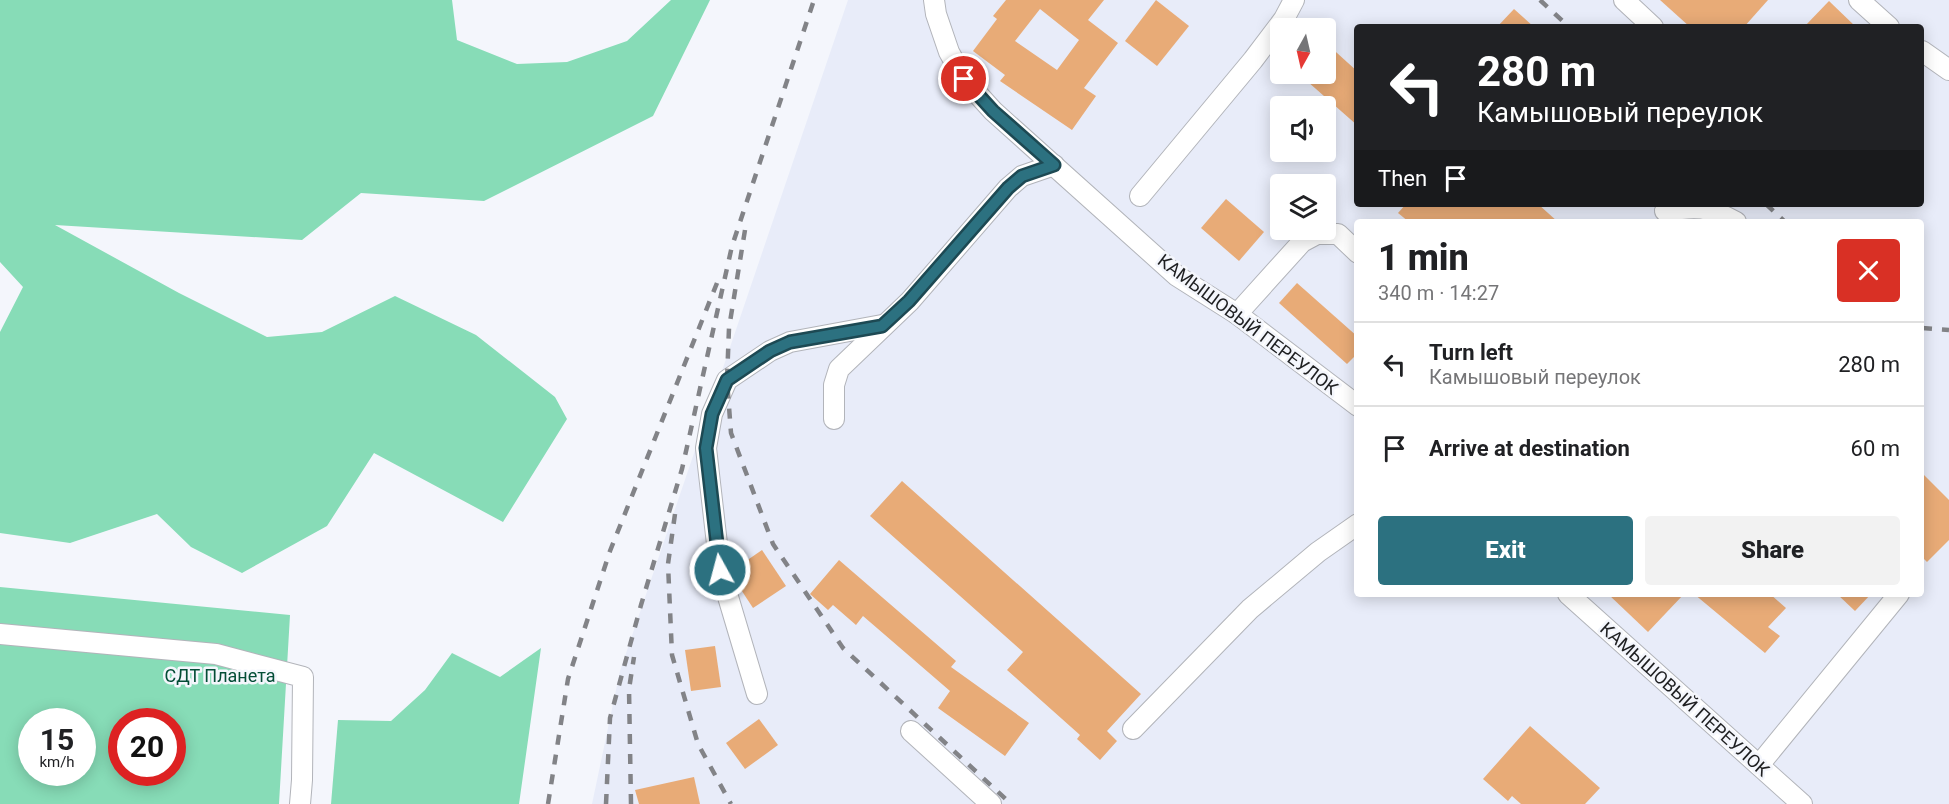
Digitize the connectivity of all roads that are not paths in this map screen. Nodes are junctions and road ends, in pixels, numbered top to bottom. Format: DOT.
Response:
graph roads {
  1 [pos="934,0"];
  2 [pos="1294,0"];
  3 [pos="1624,0"];
  4 [pos="1859,0"];
  5 [pos="1650,24"];
  6 [pos="1886,24"];
  7 [pos="1924,52"];
  8 [pos="1949,70"];
  9 [pos="1054,165"];
  10 [pos="1140,196"];
  11 [pos="1694,207"];
  12 [pos="1694,207"];
  13 [pos="1665,211"];
  14 [pos="1731,219"];
  15 [pos="1354,249"];
  16 [pos="1237,314"];
  17 [pos="882,326"];
  18 [pos="1354,403"];
  19 [pos="834,420"];
  20 [pos="1354,527"];
  21 [pos="1571,597"];
  22 [pos="1897,597"];
  23 [pos="0,634"];
  24 [pos="757,694"];
  25 [pos="1133,729"];
  26 [pos="911,731"];
  27 [pos="1759,765"];
  28 [pos="300,804"];
  29 [pos="991,804"];
  30 [pos="1802,804"];
  1 -- 9 [label="street, КАМЫШОВЫЙ ПЕРЕУЛОК"];
  2 -- 10 [label="street"];
  3 -- 5 [label="street"];
  4 -- 6 [label="street"];
  7 -- 8 [label="street"];
  9 -- 16 [label="street, КАМЫШОВЫЙ ПЕРЕУЛОК"];
  9 -- 17 [label="street"];
  11 -- 14 [label="street"];
  12 -- 13 [label="street"];
  15 -- 16 [label="street"];
  16 -- 18 [label="street, КАМЫШОВЫЙ ПЕРЕУЛОК"];
  17 -- 19 [label="street"];
  17 -- 24 [label="street"];
  20 -- 25 [label="street"];
  21 -- 27 [label="street, КАМЫШОВЫЙ ПЕРЕУЛОК"];
  22 -- 27 [label="street"];
  23 -- 28 [label="street"];
  26 -- 29 [label="street"];
  27 -- 30 [label="street, КАМЫШОВЫЙ ПЕРЕУЛОК"];
}
